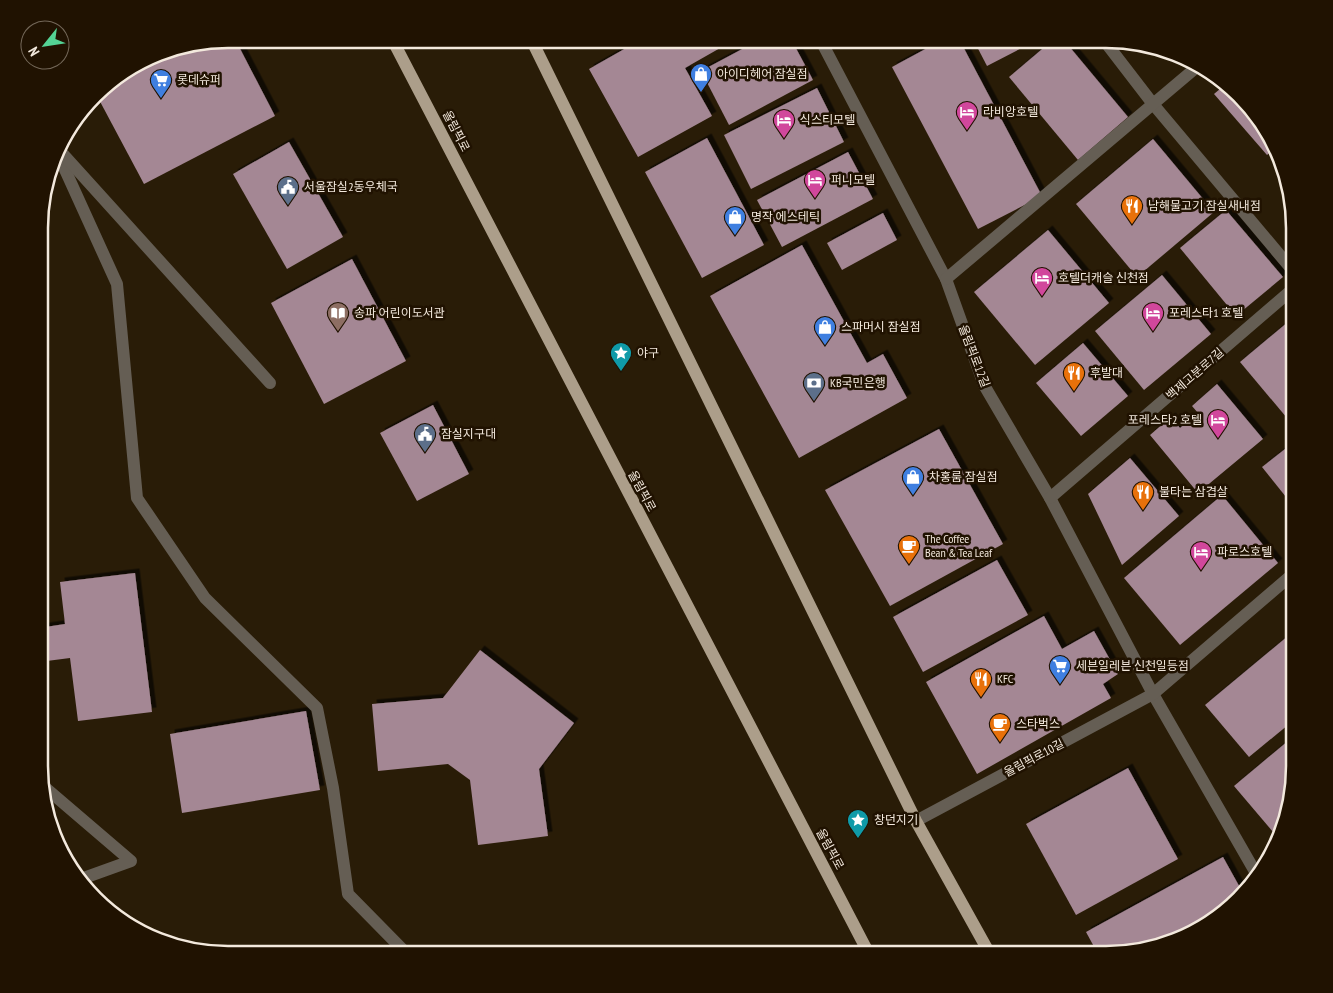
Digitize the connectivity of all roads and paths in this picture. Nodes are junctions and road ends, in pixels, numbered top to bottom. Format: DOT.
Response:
graph roads {
  1 [pos="397,48"];
  2 [pos="534,48"];
  3 [pos="825,48"];
  4 [pos="1110,48"];
  5 [pos="1193,70"];
  6 [pos="1153,104"];
  7 [pos="63,155"];
  8 [pos="61,157"];
  9 [pos="1286,262"];
  10 [pos="946,279"];
  11 [pos="1286,295"];
  12 [pos="270,383"];
  13 [pos="1050,498"];
  14 [pos="1286,581"];
  15 [pos="1153,694"];
  16 [pos="49,791"];
  17 [pos="916,821"];
  18 [pos="1253,869"];
  19 [pos="87,877"];
  20 [pos="399,946"];
  21 [pos="865,946"];
  22 [pos="986,946"];
  1 -- 21 [label="main road, 올림픽로"];
  2 -- 17 [label="main road"];
  3 -- 10 [label="street, 올림픽로12길"];
  4 -- 6 [label="street"];
  5 -- 6 [label="street"];
  6 -- 9 [label="street"];
  6 -- 10 [label="street"];
  7 -- 12 [label="street"];
  8 -- 20 [label="street"];
  10 -- 13 [label="street, 올림픽로12길"];
  11 -- 13 [label="street, 백제고분로7길"];
  13 -- 15 [label="street, 올림픽로12길"];
  14 -- 15 [label="street, 올림픽로10길"];
  15 -- 17 [label="street, 올림픽로10길"];
  15 -- 18 [label="street"];
  16 -- 19 [label="street"];
  17 -- 22 [label="main road"];
}
